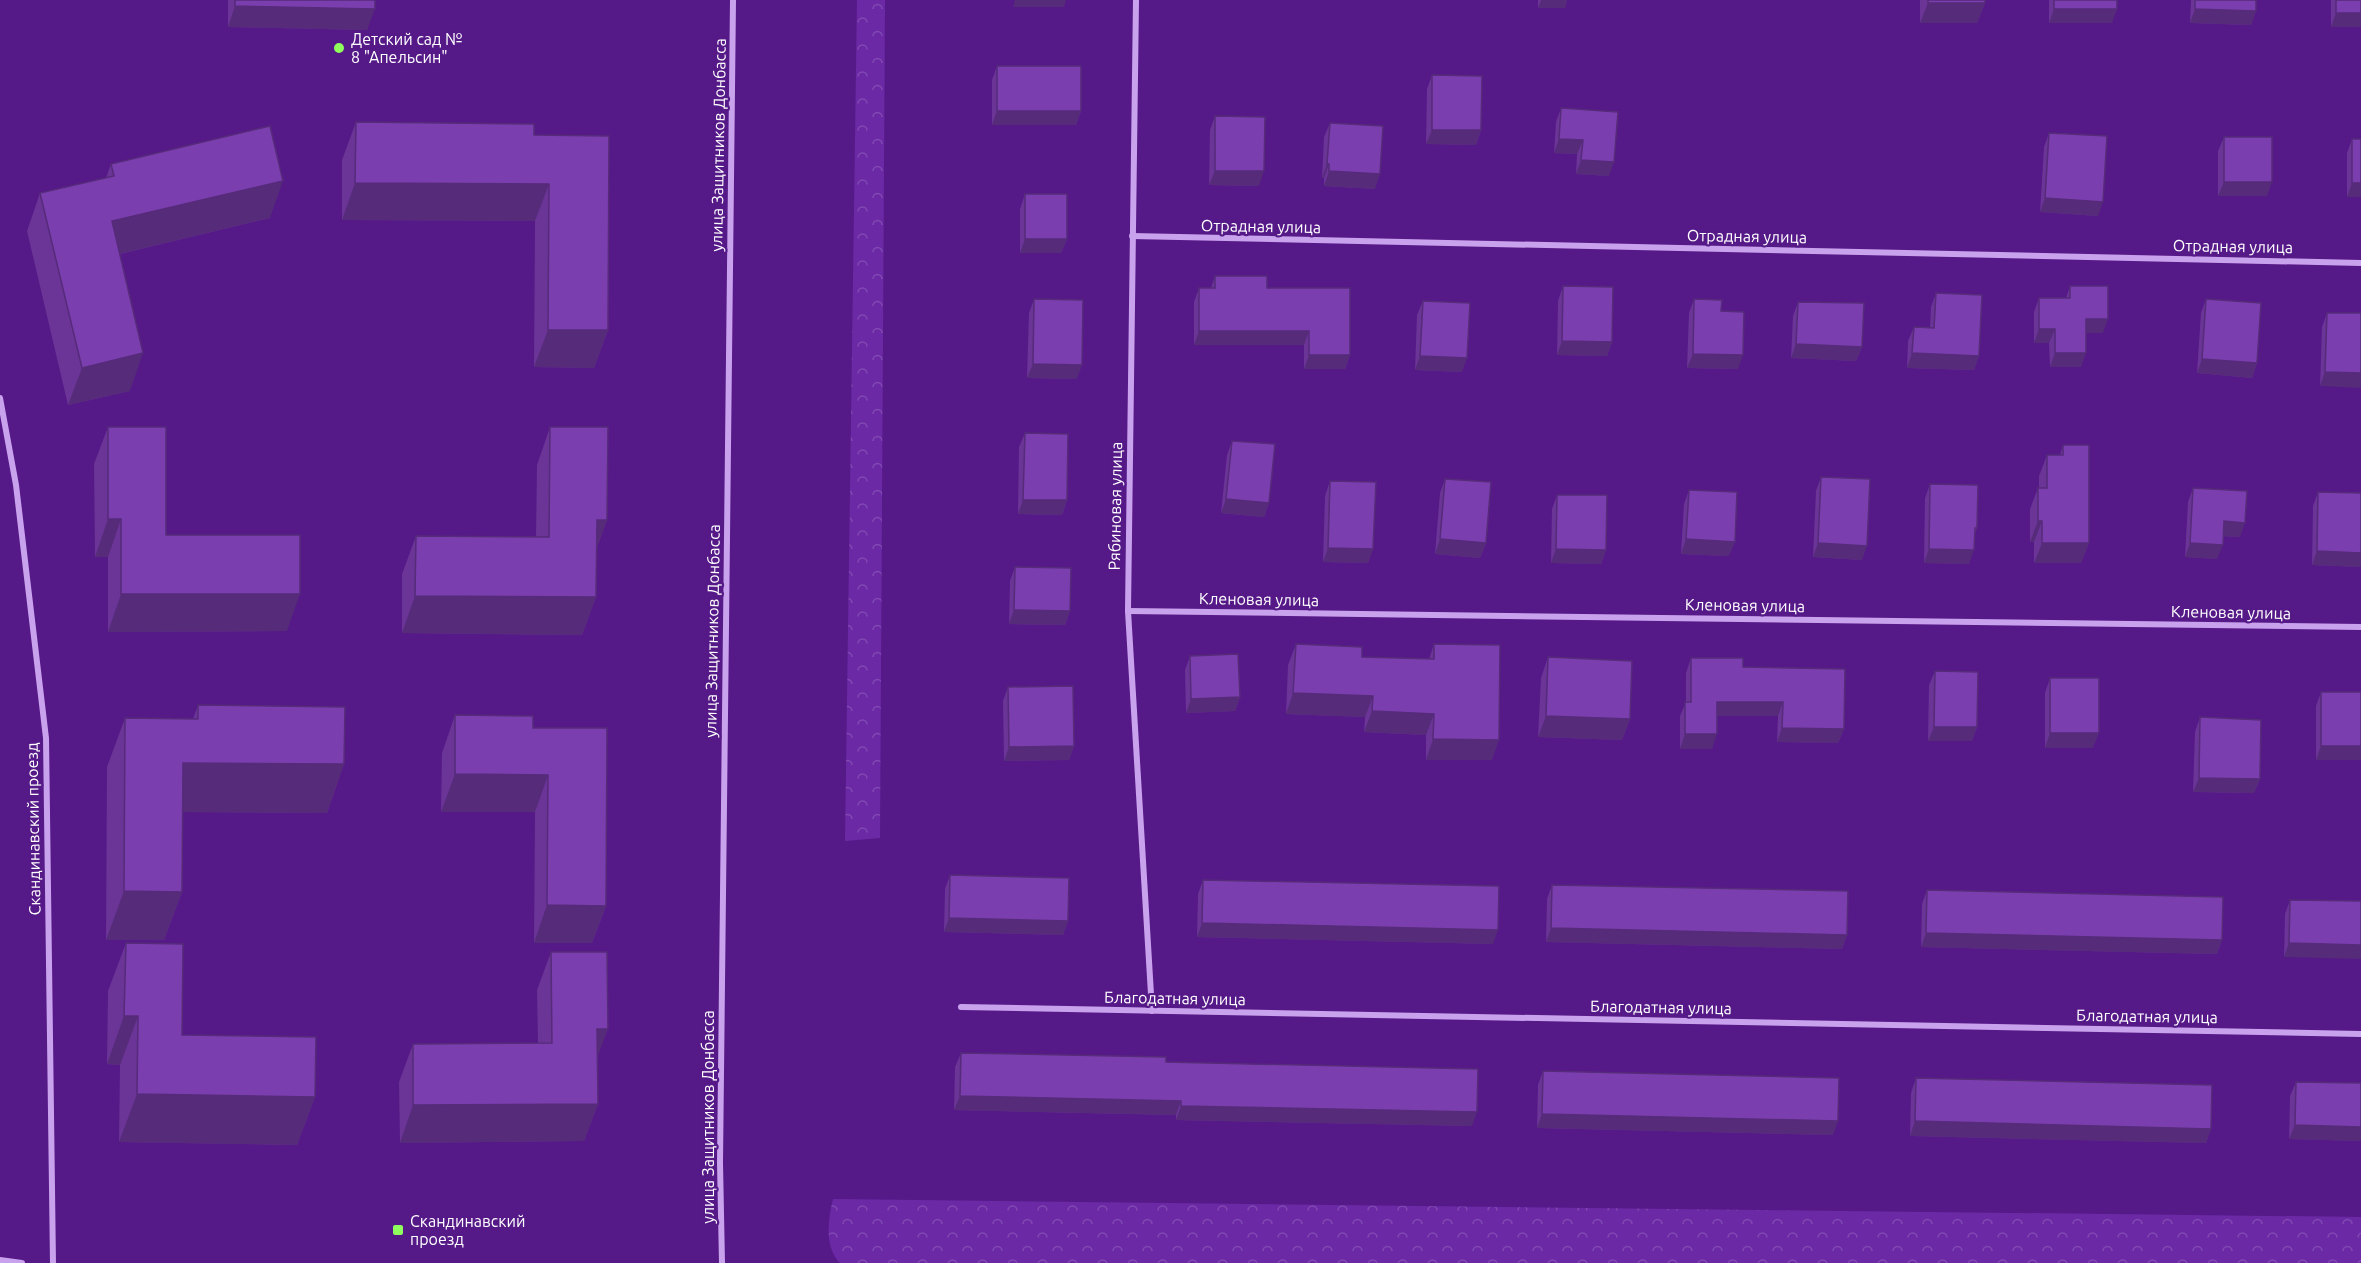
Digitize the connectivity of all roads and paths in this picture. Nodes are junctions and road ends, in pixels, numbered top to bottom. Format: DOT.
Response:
graph roads {
  1 [pos="733,0"];
  2 [pos="1136,0"];
  3 [pos="1132,236"];
  4 [pos="2361,263"];
  5 [pos="0,398"];
  6 [pos="1128,610"];
  7 [pos="2361,627"];
  8 [pos="961,1007"];
  9 [pos="1152,1011"];
  10 [pos="2361,1034"];
  11 [pos="0,1260"];
  12 [pos="22,1263"];
  13 [pos="53,1263"];
  14 [pos="722,1263"];
  1 -- 14 [label="street, улица Защитников Донбасса"];
  2 -- 3 [label="street, Рябиновая улица"];
  3 -- 4 [label="street, Отрадная улица"];
  3 -- 6 [label="street, Рябиновая улица"];
  5 -- 13 [label="street, Скандинавский проезд"];
  6 -- 7 [label="street, Кленовая улица"];
  6 -- 9 [label="street, Рябиновая улица"];
  8 -- 9 [label="street, Благодатная улица"];
  9 -- 10 [label="street, Благодатная улица"];
  11 -- 12 [label="street"];
}
